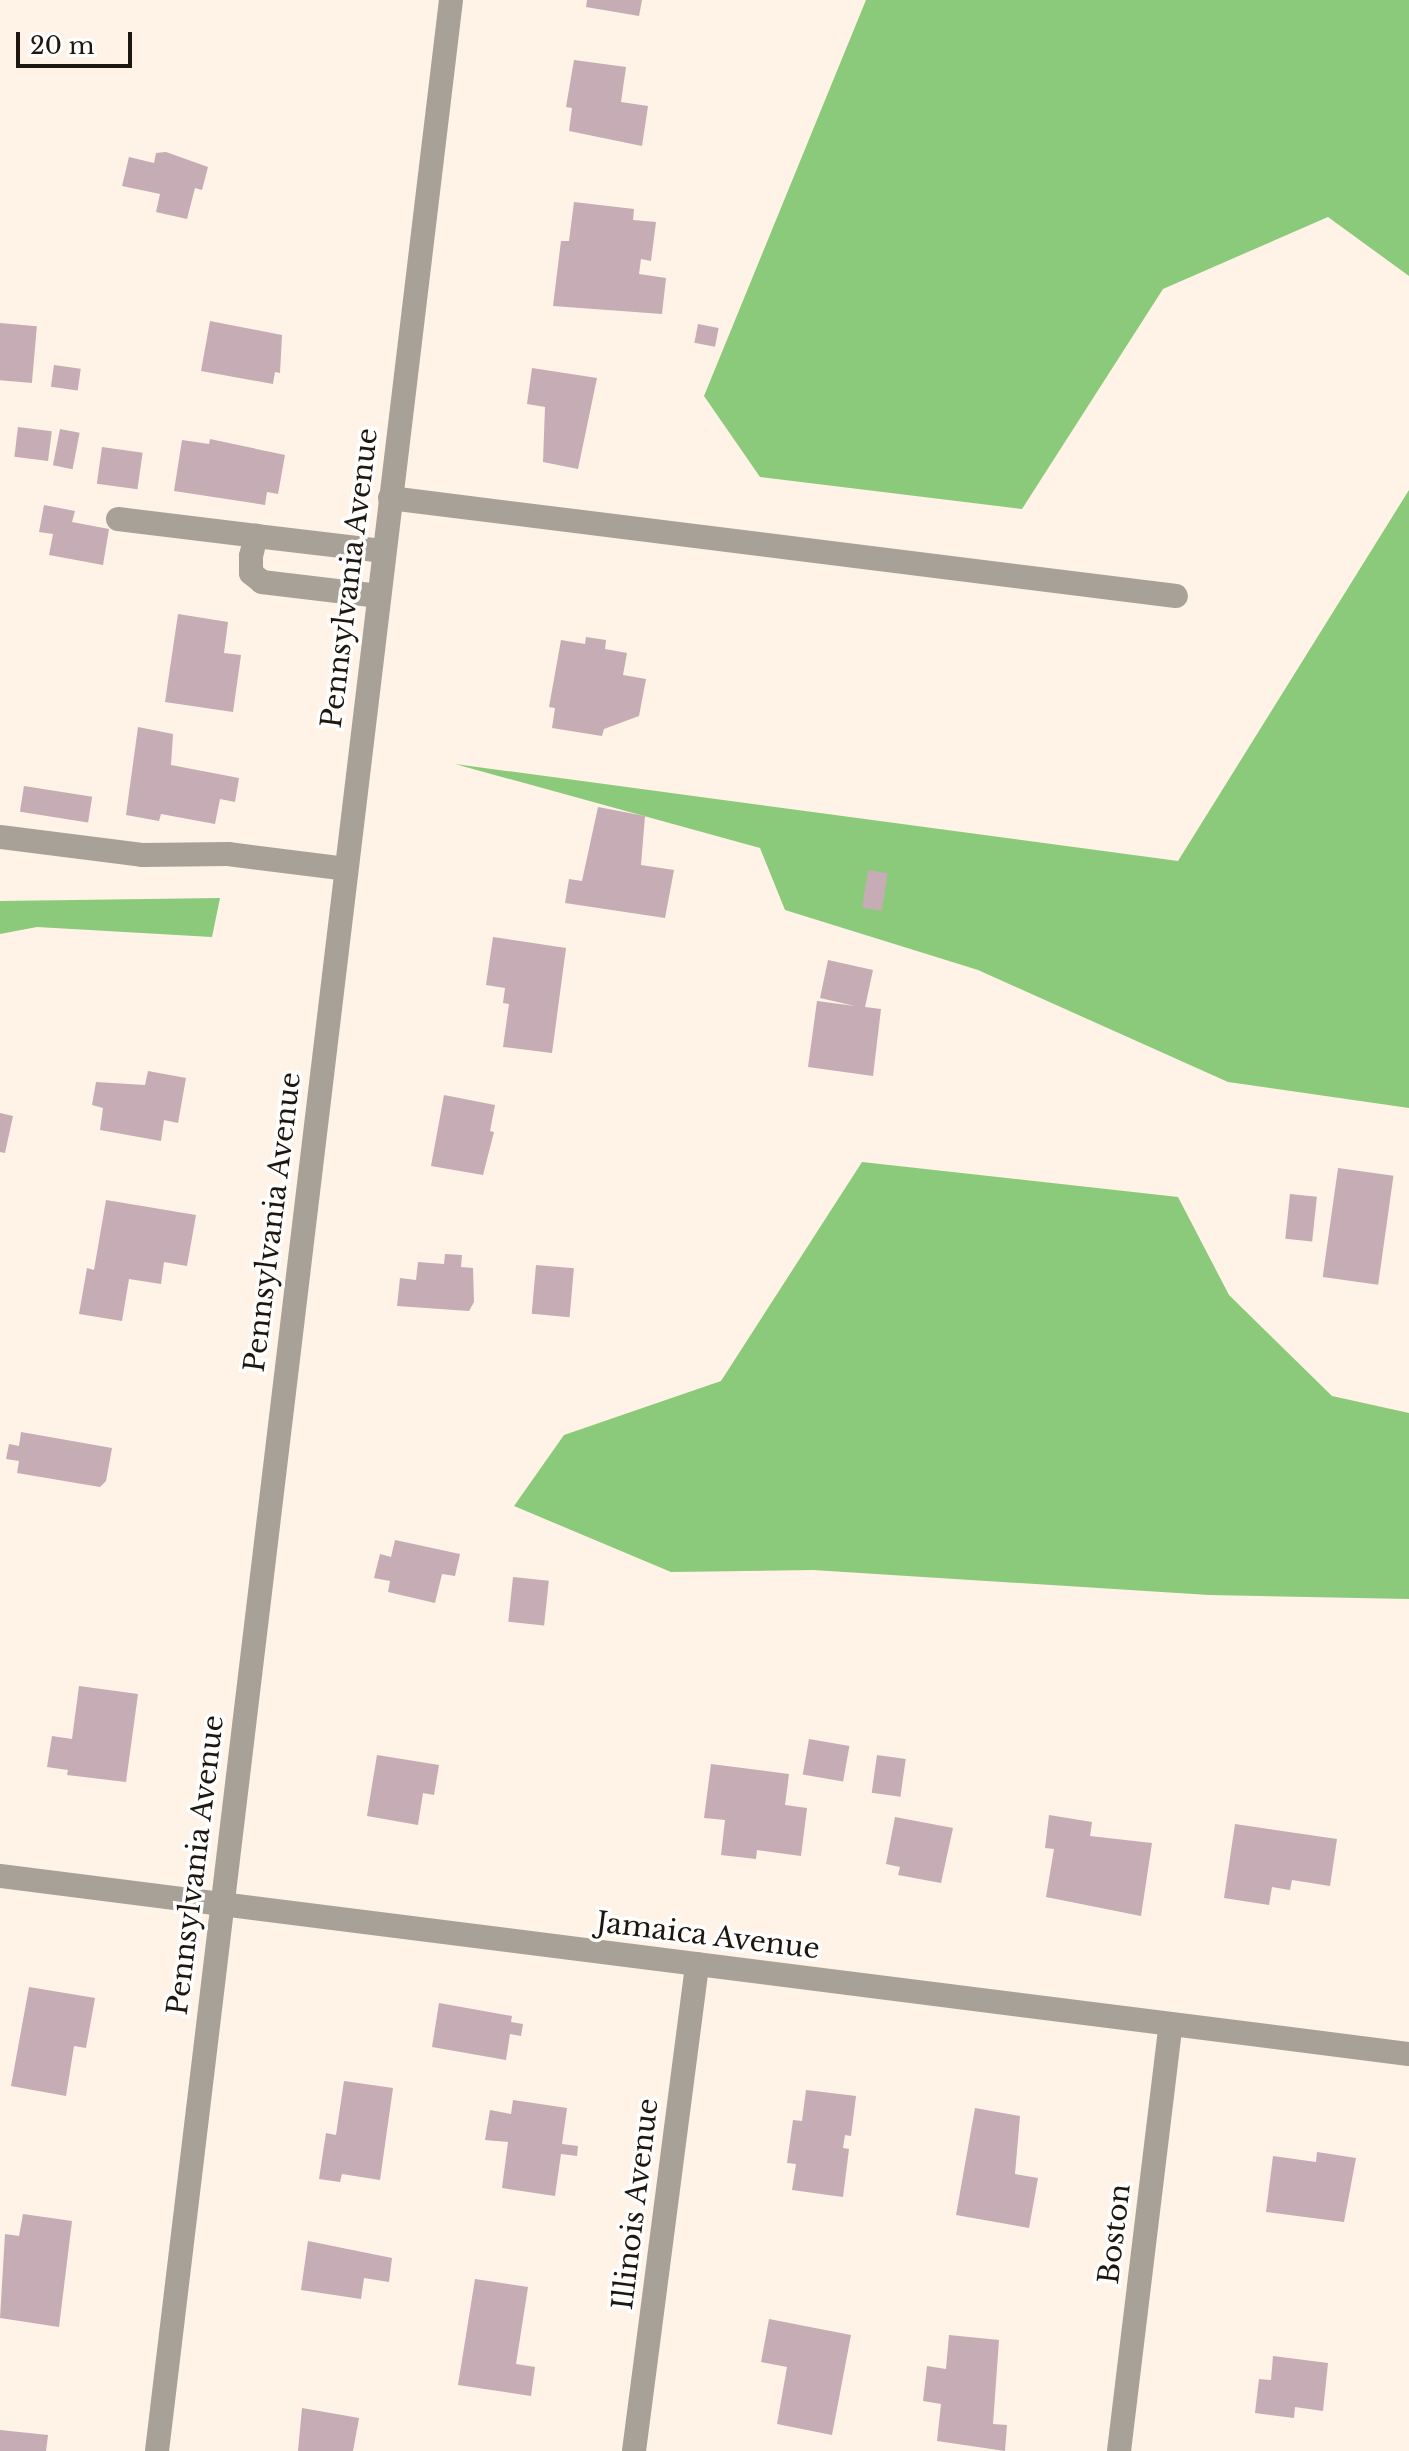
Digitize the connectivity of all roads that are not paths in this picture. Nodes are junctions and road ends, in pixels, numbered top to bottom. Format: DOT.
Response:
graph roads {
  1 [pos="451,0"];
  2 [pos="390,498"];
  3 [pos="118,519"];
  4 [pos="256,536"];
  5 [pos="384,551"];
  6 [pos="379,596"];
  7 [pos="1176,596"];
  8 [pos="0,837"];
  9 [pos="346,869"];
  10 [pos="0,1876"];
  11 [pos="221,1904"];
  12 [pos="697,1964"];
  13 [pos="1171,2024"];
  14 [pos="1409,2054"];
  15 [pos="157,2451"];
  16 [pos="634,2451"];
  17 [pos="1119,2451"];
  1 -- 2 [label="street, Pennsylvania Avenue"];
  2 -- 5 [label="street, Pennsylvania Avenue"];
  2 -- 7 [label="street"];
  3 -- 4 [label="street"];
  4 -- 5 [label="street"];
  4 -- 6 [label="street"];
  5 -- 6 [label="street, Pennsylvania Avenue"];
  6 -- 9 [label="street, Pennsylvania Avenue"];
  8 -- 9 [label="street"];
  9 -- 11 [label="street, Pennsylvania Avenue"];
  10 -- 11 [label="street, Jamaica Avenue"];
  11 -- 12 [label="street, Jamaica Avenue"];
  11 -- 15 [label="street, Pennsylvania Avenue"];
  12 -- 13 [label="street, Jamaica Avenue"];
  12 -- 16 [label="street, Illinois Avenue"];
  13 -- 14 [label="street, Jamaica Avenue"];
  13 -- 17 [label="street, Boston"];
}
